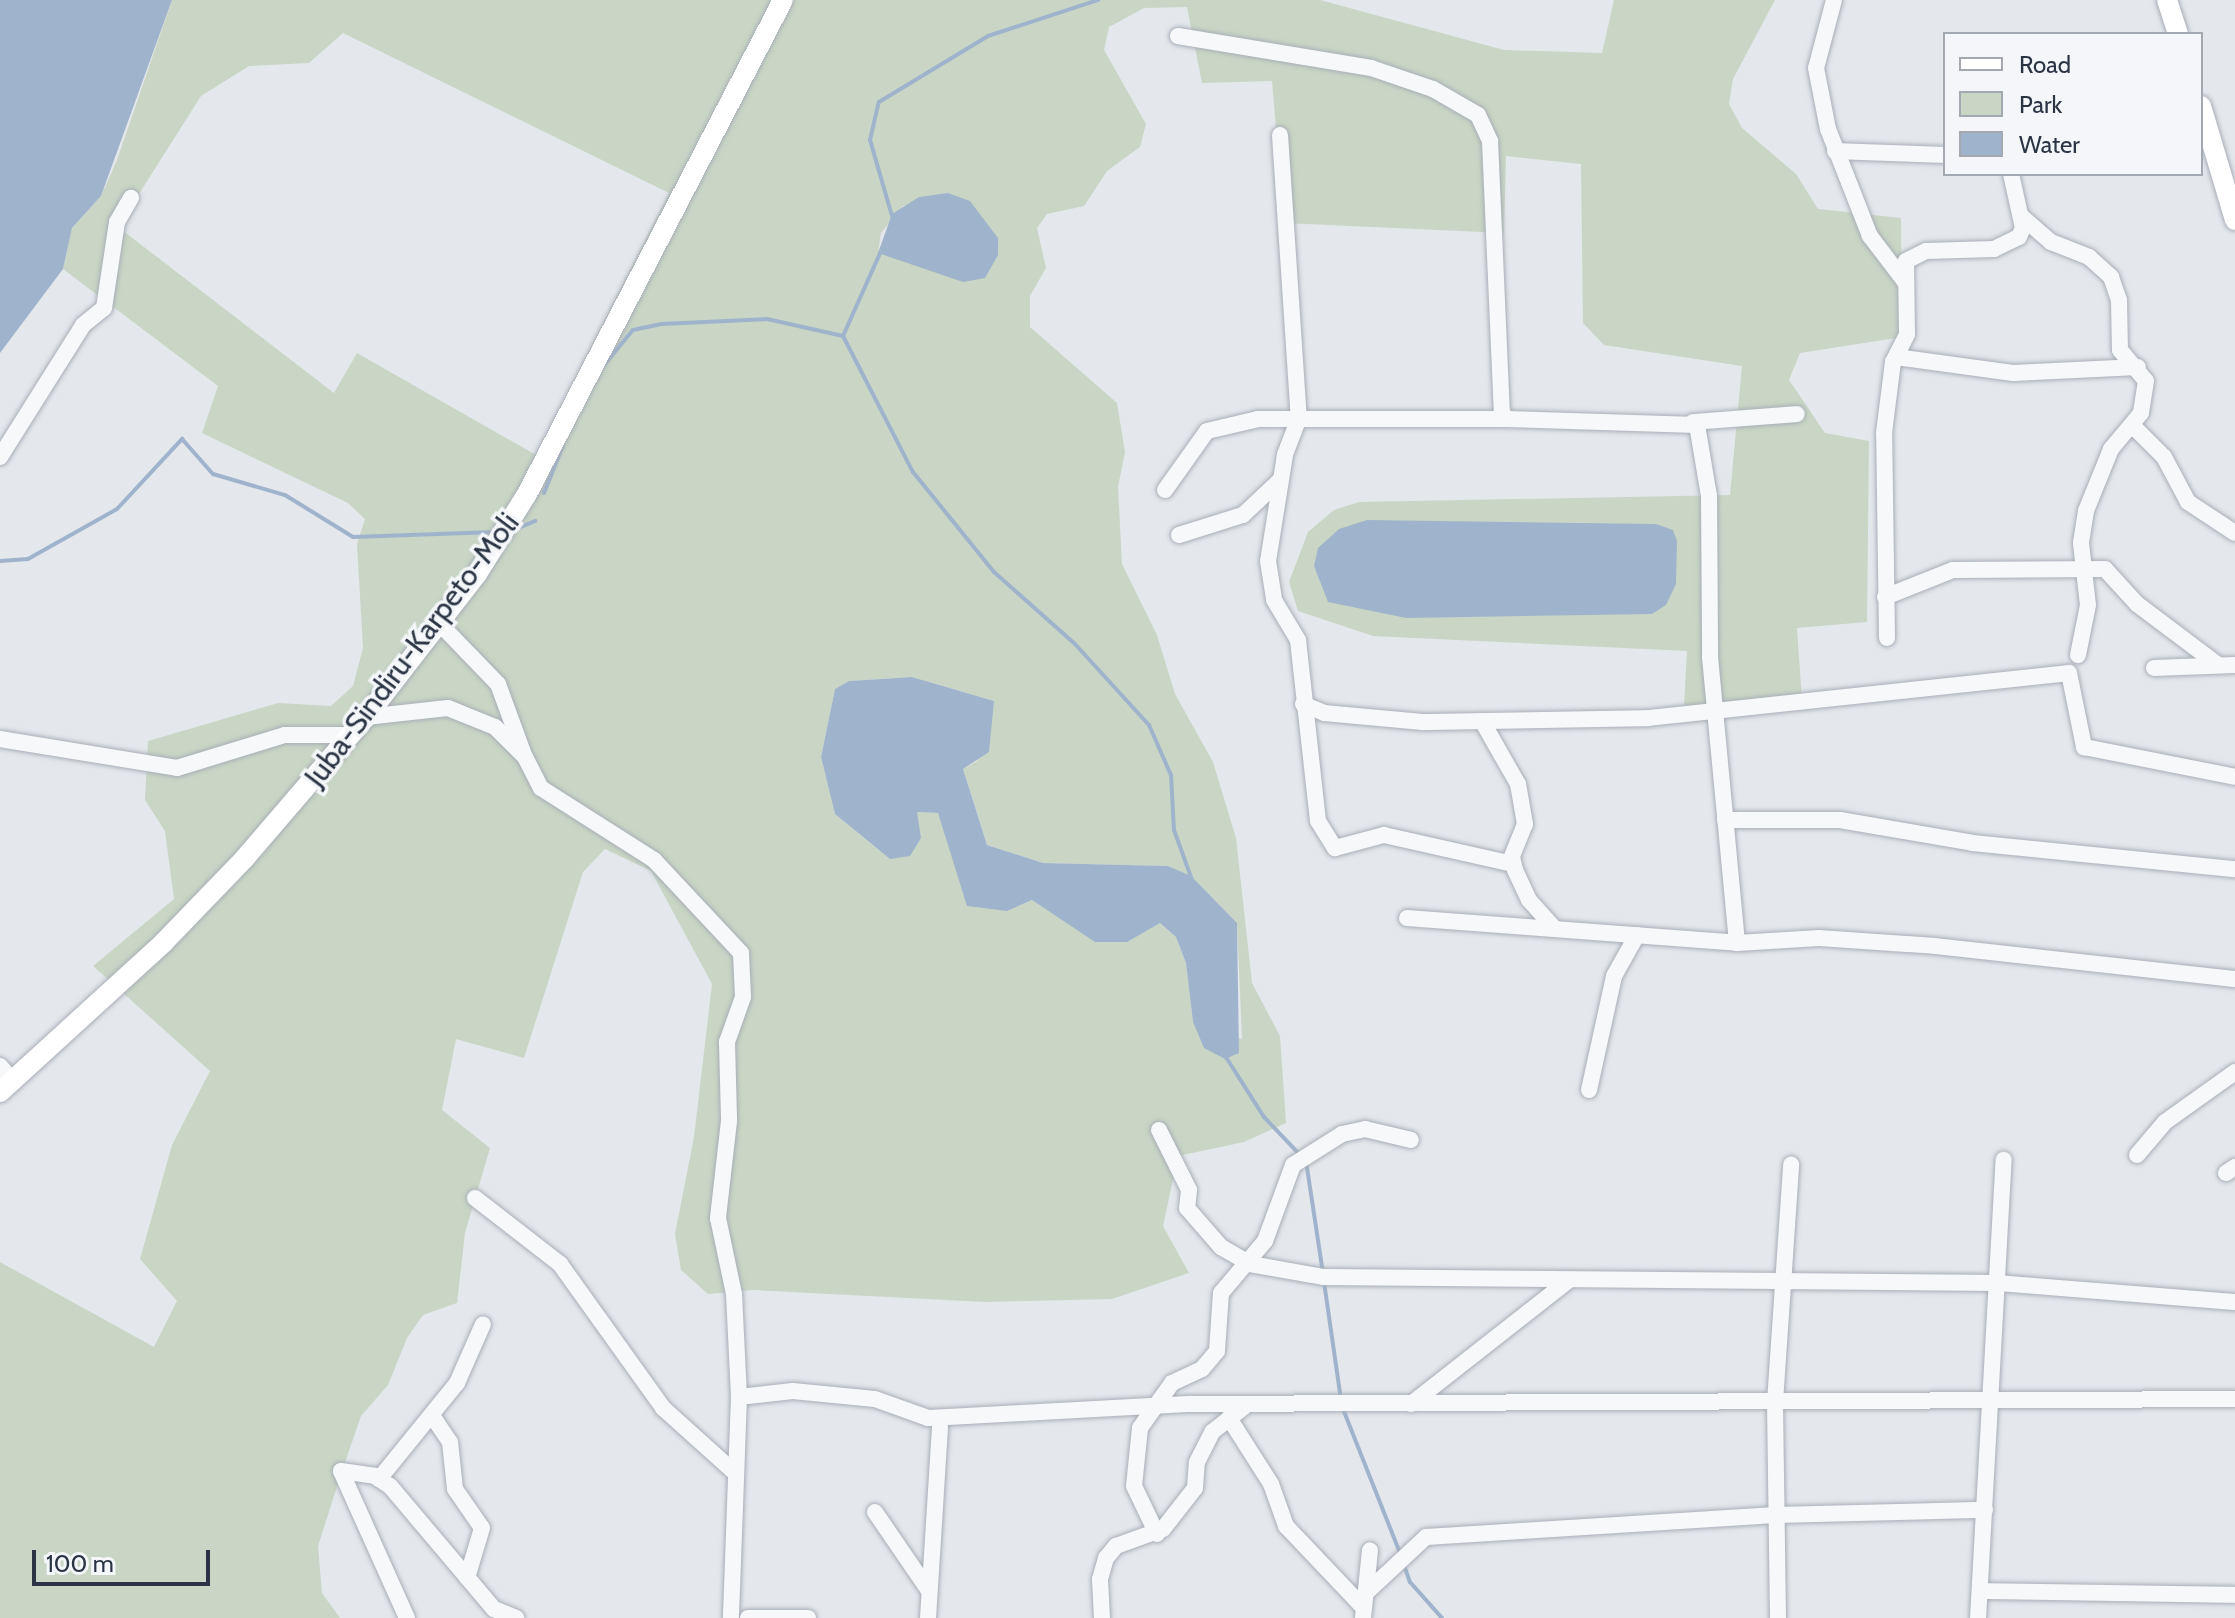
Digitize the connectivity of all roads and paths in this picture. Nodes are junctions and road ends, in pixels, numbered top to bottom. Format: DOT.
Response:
graph roads {
  1 [pos="783,0"];
  2 [pos="1834,0"];
  3 [pos="2167,0"];
  4 [pos="2177,32"];
  5 [pos="1178,36"];
  6 [pos="2203,111"];
  7 [pos="1280,135"];
  8 [pos="1835,151"];
  9 [pos="1943,155"];
  10 [pos="2228,167"];
  11 [pos="2011,176"];
  12 [pos="131,198"];
  13 [pos="2021,216"];
  14 [pos="2235,220"];
  15 [pos="2013,242"];
  16 [pos="2051,242"];
  17 [pos="1905,282"];
  18 [pos="1896,357"];
  19 [pos="2138,367"];
  20 [pos="1797,414"];
  21 [pos="1299,418"];
  22 [pos="1507,419"];
  23 [pos="1693,422"];
  24 [pos="2132,425"];
  25 [pos="0,457"];
  26 [pos="1281,479"];
  27 [pos="1165,490"];
  28 [pos="2235,533"];
  29 [pos="1179,535"];
  30 [pos="2084,569"];
  31 [pos="1885,597"];
  32 [pos="439,623"];
  33 [pos="1887,638"];
  34 [pos="2078,655"];
  35 [pos="2217,664"];
  36 [pos="2235,665"];
  37 [pos="2154,668"];
  38 [pos="1303,704"];
  39 [pos="1717,711"];
  40 [pos="366,717"];
  41 [pos="1482,721"];
  42 [pos="351,735"];
  43 [pos="0,739"];
  44 [pos="525,757"];
  45 [pos="2235,777"];
  46 [pos="1725,820"];
  47 [pos="1513,864"];
  48 [pos="2235,869"];
  49 [pos="1407,918"];
  50 [pos="1554,928"];
  51 [pos="1637,935"];
  52 [pos="1737,943"];
  53 [pos="2235,979"];
  54 [pos="2232,1077"];
  55 [pos="4,1079"];
  56 [pos="1589,1090"];
  57 [pos="1159,1130"];
  58 [pos="1411,1140"];
  59 [pos="2137,1155"];
  60 [pos="2004,1160"];
  61 [pos="1791,1165"];
  62 [pos="475,1198"];
  63 [pos="1250,1264"];
  64 [pos="1568,1281"];
  65 [pos="1783,1282"];
  66 [pos="1998,1283"];
  67 [pos="2235,1302"];
  68 [pos="483,1324"];
  69 [pos="739,1397"];
  70 [pos="1988,1397"];
  71 [pos="2235,1399"];
  72 [pos="1775,1402"];
  73 [pos="1411,1404"];
  74 [pos="1151,1406"];
  75 [pos="1244,1407"];
  76 [pos="433,1417"];
  77 [pos="1229,1418"];
  78 [pos="940,1427"];
  79 [pos="733,1471"];
  80 [pos="379,1479"];
  81 [pos="1985,1510"];
  82 [pos="875,1512"];
  83 [pos="1775,1515"];
  84 [pos="1157,1534"];
  85 [pos="1370,1550"];
  86 [pos="467,1578"];
  87 [pos="929,1591"];
  88 [pos="1981,1591"];
  89 [pos="2235,1595"];
  90 [pos="1364,1605"];
  91 [pos="407,1618"];
  92 [pos="516,1618"];
  93 [pos="731,1618"];
  94 [pos="748,1618"];
  95 [pos="808,1618"];
  96 [pos="928,1618"];
  97 [pos="1102,1618"];
  98 [pos="1778,1618"];
  99 [pos="1978,1618"];
  1 -- 32 [label="main road, Juba-Sindiru-Karpeto-Moli"];
  2 -- 8 [label="street"];
  3 -- 4 [label="main road"];
  5 -- 22 [label="street"];
  6 -- 10 [label="main road"];
  7 -- 21 [label="street"];
  8 -- 9 [label="street"];
  8 -- 17 [label="street"];
  10 -- 14 [label="main road"];
  11 -- 13 [label="street"];
  12 -- 25 [label="street"];
  13 -- 15 [label="street"];
  13 -- 16 [label="street"];
  15 -- 16 [label="street"];
  15 -- 17 [label="street"];
  16 -- 19 [label="street"];
  17 -- 18 [label="street"];
  18 -- 19 [label="street"];
  18 -- 31 [label="street"];
  19 -- 24 [label="street"];
  20 -- 23 [label="street"];
  21 -- 22 [label="street"];
  21 -- 26 [label="street"];
  21 -- 27 [label="street"];
  22 -- 23 [label="street"];
  23 -- 39 [label="street"];
  24 -- 28 [label="street"];
  24 -- 30 [label="street"];
  26 -- 29 [label="street"];
  26 -- 38 [label="street"];
  30 -- 31 [label="street"];
  30 -- 34 [label="street"];
  30 -- 35 [label="street"];
  31 -- 33 [label="street"];
  32 -- 40 [label="main road, Juba-Sindiru-Karpeto-Moli"];
  32 -- 44 [label="street"];
  35 -- 36 [label="street"];
  35 -- 37 [label="street"];
  38 -- 41 [label="street"];
  38 -- 47 [label="street"];
  39 -- 41 [label="street"];
  39 -- 45 [label="street"];
  39 -- 46 [label="street"];
  40 -- 42 [label="main road, Juba-Sindiru-Karpeto-Moli"];
  40 -- 44 [label="street"];
  41 -- 47 [label="street"];
  42 -- 43 [label="street"];
  42 -- 55 [label="main road, Juba-Sindiru-Karpeto-Moli"];
  44 -- 69 [label="street"];
  46 -- 48 [label="street"];
  46 -- 52 [label="street"];
  47 -- 50 [label="street"];
  49 -- 50 [label="street"];
  50 -- 51 [label="street"];
  51 -- 52 [label="street"];
  51 -- 56 [label="street"];
  52 -- 53 [label="street"];
  54 -- 59 [label="street"];
  57 -- 63 [label="street"];
  58 -- 63 [label="street"];
  60 -- 66 [label="street"];
  61 -- 65 [label="street"];
  62 -- 79 [label="street"];
  63 -- 64 [label="street"];
  63 -- 74 [label="street"];
  64 -- 65 [label="street"];
  64 -- 73 [label="street"];
  65 -- 66 [label="street"];
  65 -- 72 [label="street"];
  66 -- 67 [label="street"];
  66 -- 70 [label="street"];
  68 -- 76 [label="street"];
  69 -- 74 [label="street"];
  69 -- 79 [label="street"];
  70 -- 71 [label="street"];
  70 -- 72 [label="street"];
  70 -- 81 [label="street"];
  72 -- 73 [label="street"];
  72 -- 83 [label="street"];
  73 -- 75 [label="street"];
  74 -- 75 [label="street"];
  74 -- 84 [label="street"];
  75 -- 77 [label="street"];
  76 -- 80 [label="street"];
  76 -- 86 [label="street"];
  77 -- 84 [label="street"];
  77 -- 90 [label="street"];
  78 -- 87 [label="street"];
  79 -- 93 [label="street"];
  80 -- 86 [label="street"];
  80 -- 91 [label="street"];
  81 -- 83 [label="street"];
  81 -- 88 [label="street"];
  82 -- 87 [label="street"];
  83 -- 90 [label="street"];
  83 -- 98 [label="street"];
  84 -- 97 [label="street"];
  85 -- 90 [label="street"];
  86 -- 92 [label="street"];
  87 -- 96 [label="street"];
  88 -- 89 [label="street"];
  88 -- 99 [label="street"];
  94 -- 95 [label="street"];
}
